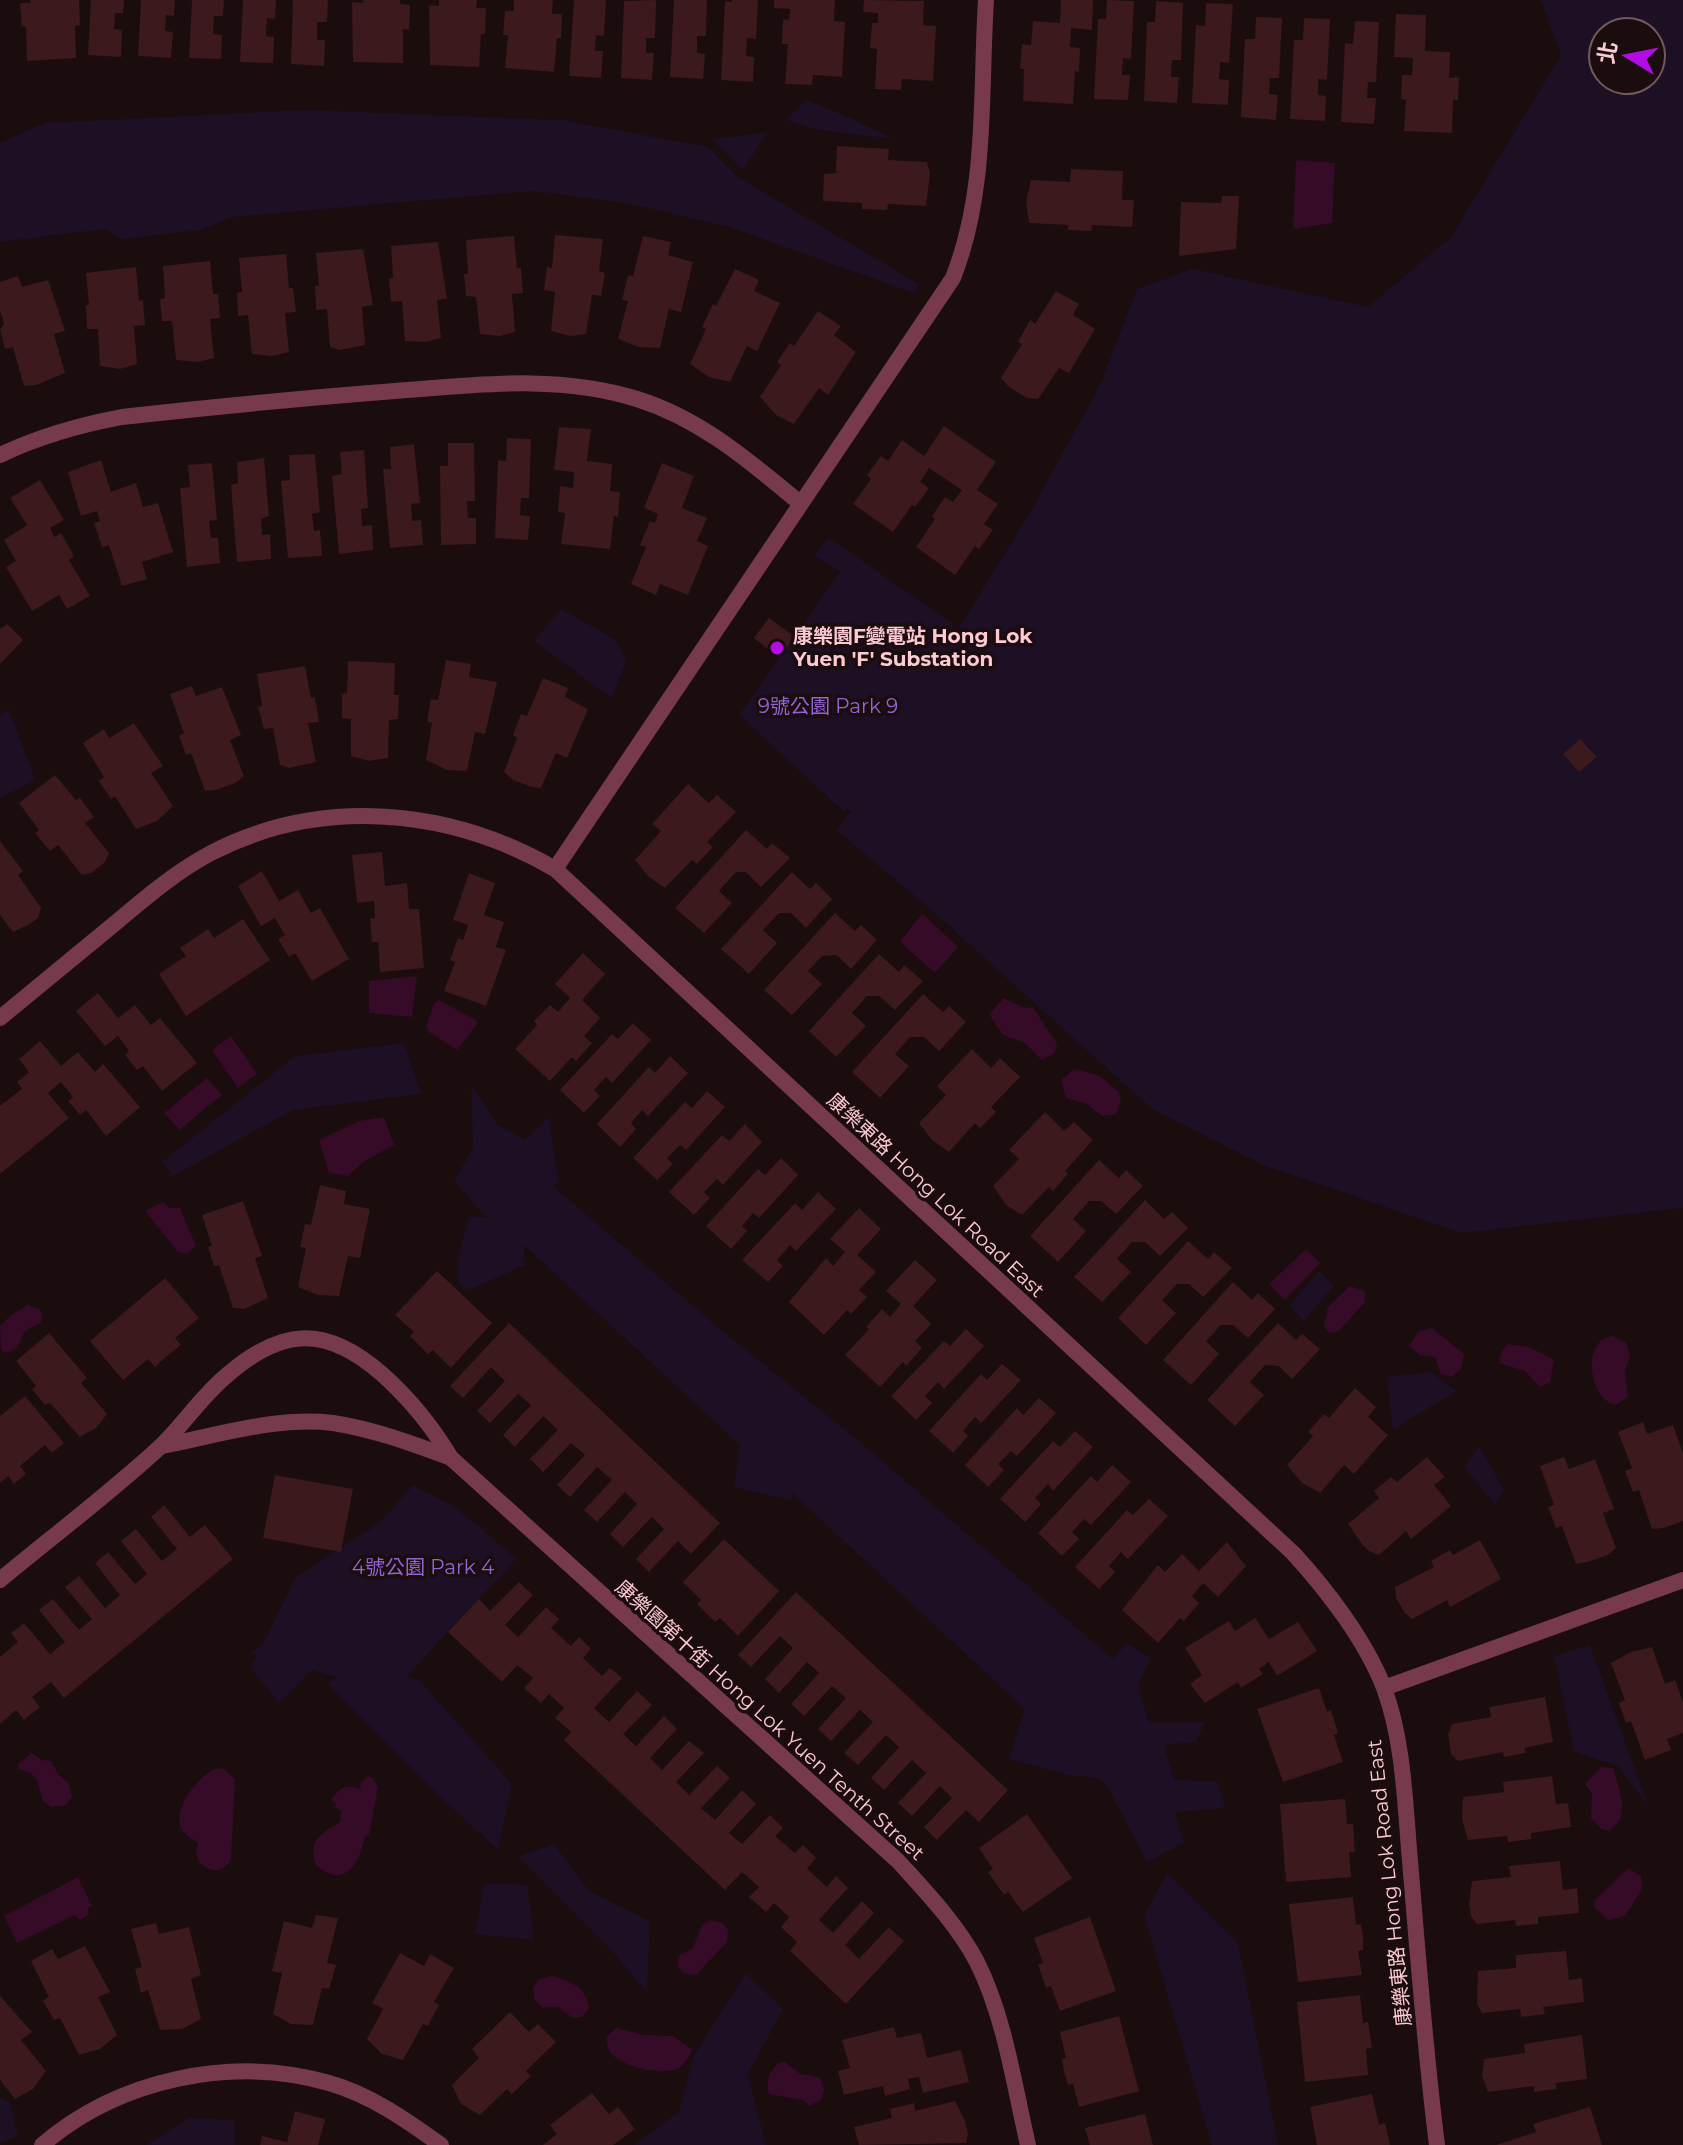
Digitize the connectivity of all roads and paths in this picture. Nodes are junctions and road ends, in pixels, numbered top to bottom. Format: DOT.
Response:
graph roads {
  1 [pos="986,0"];
  2 [pos="0,455"];
  3 [pos="800,503"];
  4 [pos="555,869"];
  5 [pos="0,1018"];
  6 [pos="161,1446"];
  7 [pos="451,1458"];
  8 [pos="0,1580"];
  9 [pos="1683,1580"];
  10 [pos="1384,1688"];
  11 [pos="42,2145"];
  12 [pos="441,2145"];
  13 [pos="1028,2145"];
  14 [pos="1437,2145"];
  1 -- 3 [label="street"];
  2 -- 3 [label="street"];
  3 -- 4 [label="street"];
  4 -- 5 [label="street, 康樂東路 Hong Lok Road East"];
  4 -- 10 [label="street, 康樂東路 Hong Lok Road East"];
  6 -- 7 [label="street, 康樂園第十街 Hong Lok Yuen Tenth Street"];
  6 -- 7 [label="street, 康樂園第十街 Hong Lok Yuen Tenth Street"];
  6 -- 8 [label="street, 康樂園第十街 Hong Lok Yuen Tenth Street"];
  7 -- 13 [label="street, 康樂園第十街 Hong Lok Yuen Tenth Street"];
  9 -- 10 [label="street"];
  10 -- 14 [label="street, 康樂東路 Hong Lok Road East"];
  11 -- 12 [label="street"];
}
